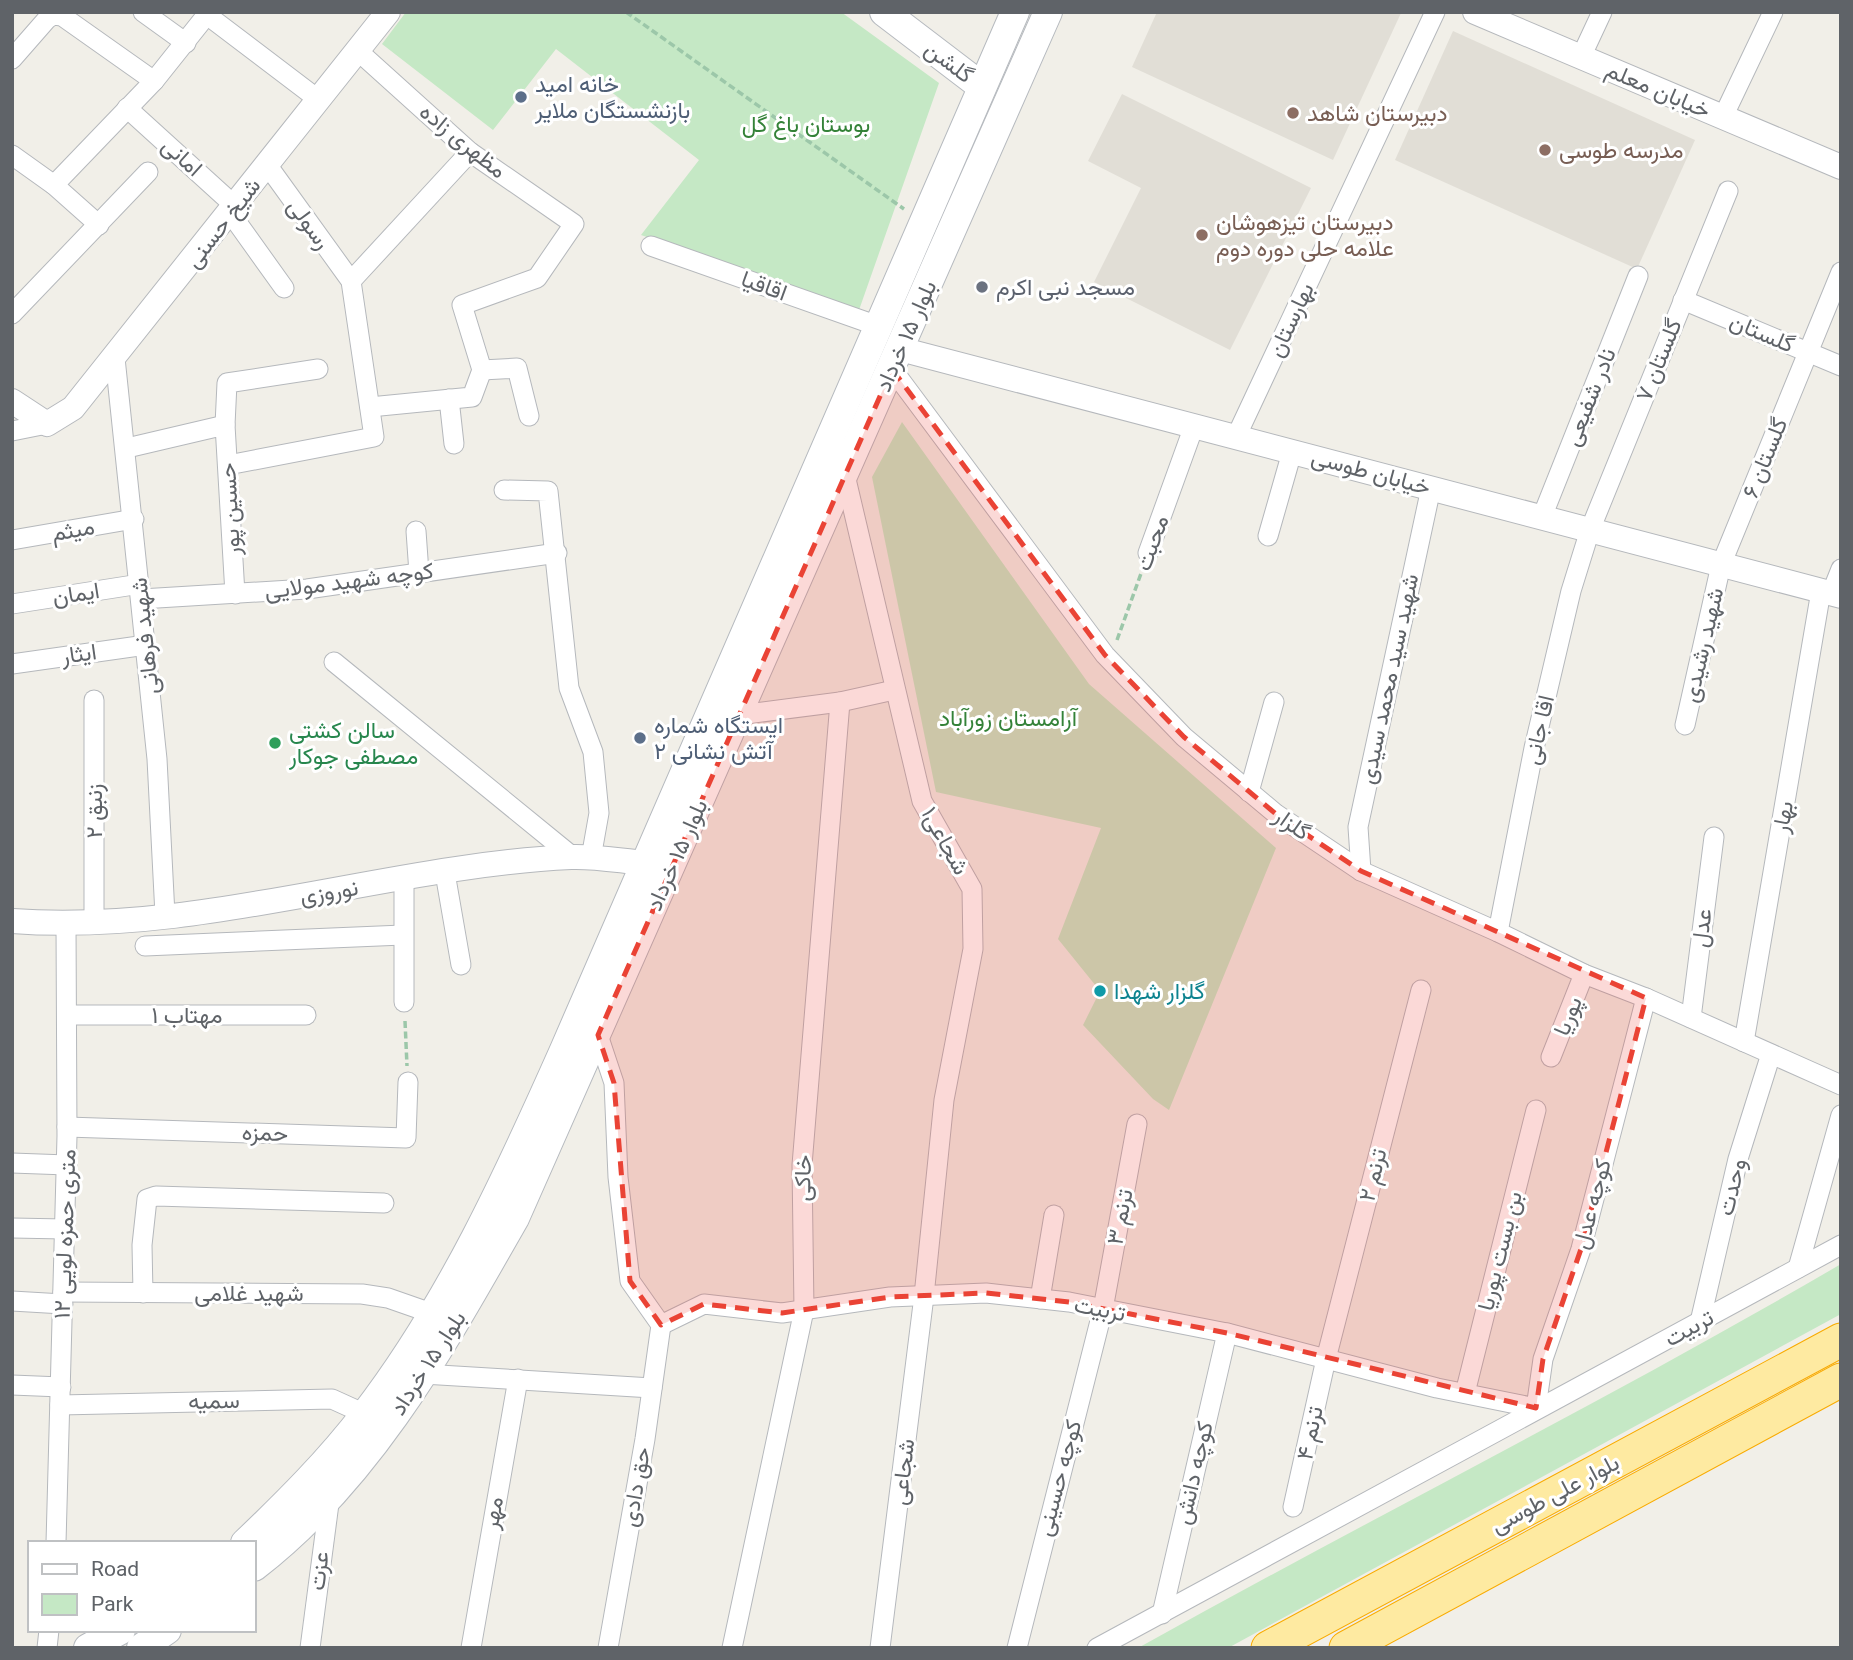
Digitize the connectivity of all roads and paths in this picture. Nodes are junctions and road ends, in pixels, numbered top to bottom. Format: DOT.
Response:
graph roads {
  1 [pos="143,12"];
  2 [pos="388,12"];
  3 [pos="626,12"];
  4 [pos="884,12"];
  5 [pos="1015,12"];
  6 [pos="1048,12"];
  7 [pos="1436,12"];
  8 [pos="1475,12"];
  9 [pos="1602,12"];
  10 [pos="1773,12"];
  11 [pos="208,13"];
  12 [pos="186,43"];
  13 [pos="358,51"];
  14 [pos="14,54"];
  15 [pos="1581,57"];
  16 [pos="154,81"];
  17 [pos="981,86"];
  18 [pos="319,100"];
  19 [pos="127,108"];
  20 [pos="1723,117"];
  21 [pos="470,152"];
  22 [pos="12,155"];
  23 [pos="268,166"];
  24 [pos="1841,167"];
  25 [pos="148,172"];
  26 [pos="54,185"];
  27 [pos="1728,191"];
  28 [pos="233,210"];
  29 [pos="922,224"];
  30 [pos="99,225"];
  31 [pos="651,246"];
  32 [pos="1841,272"];
  33 [pos="1639,276"];
  34 [pos="351,281"];
  35 [pos="284,288"];
  36 [pos="1683,300"];
  37 [pos="12,314"];
  38 [pos="878,326"];
  39 [pos="1808,352"];
  40 [pos="115,358"];
  41 [pos="896,359"];
  42 [pos="1841,366"];
  43 [pos="318,369"];
  44 [pos="482,370"];
  45 [pos="449,399"];
  46 [pos="12,401"];
  47 [pos="370,407"];
  48 [pos="529,416"];
  49 [pos="47,424"];
  50 [pos="225,425"];
  51 [pos="1194,426"];
  52 [pos="12,431"];
  53 [pos="1236,437"];
  54 [pos="454,444"];
  55 [pos="127,448"];
  56 [pos="1292,452"];
  57 [pos="228,465"];
  58 [pos="845,475"];
  59 [pos="1431,488"];
  60 [pos="504,491"];
  61 [pos="1542,517"];
  62 [pos="134,519"];
  63 [pos="1590,530"];
  64 [pos="416,531"];
  65 [pos="1268,536"];
  66 [pos="12,540"];
  67 [pos="1148,552"];
  68 [pos="556,553"];
  69 [pos="1721,565"];
  70 [pos="1841,569"];
  71 [pos="419,573"];
  72 [pos="140,591"];
  73 [pos="236,594"];
  74 [pos="1831,594"];
  75 [pos="12,604"];
  76 [pos="146,645"];
  77 [pos="1110,660"];
  78 [pos="334,662"];
  79 [pos="12,664"];
  80 [pos="894,690"];
  81 [pos="94,700"];
  82 [pos="840,702"];
  83 [pos="1274,702"];
  84 [pos="739,715"];
  85 [pos="1685,725"];
  86 [pos="701,768"];
  87 [pos="1249,792"];
  88 [pos="1714,837"];
  89 [pos="582,858"];
  90 [pos="645,863"];
  91 [pos="1361,871"];
  92 [pos="445,873"];
  93 [pos="404,879"];
  94 [pos="165,915"];
  95 [pos="12,921"];
  96 [pos="94,922"];
  97 [pos="66,925"];
  98 [pos="1498,932"];
  99 [pos="403,935"];
  100 [pos="145,946"];
  101 [pos="461,965"];
  102 [pos="1584,974"];
  103 [pos="1421,990"];
  104 [pos="1646,999"];
  105 [pos="404,1002"];
  106 [pos="67,1015"];
  107 [pos="306,1015"];
  108 [pos="1691,1018"];
  109 [pos="598,1035"];
  110 [pos="1744,1042"];
  111 [pos="1771,1054"];
  112 [pos="1551,1058"];
  113 [pos="408,1082"];
  114 [pos="1841,1085"];
  115 [pos="1536,1110"];
  116 [pos="1841,1115"];
  117 [pos="1138,1124"];
  118 [pos="67,1127"];
  119 [pos="12,1163"];
  120 [pos="67,1165"];
  121 [pos="384,1203"];
  122 [pos="1054,1215"];
  123 [pos="12,1228"];
  124 [pos="65,1229"];
  125 [pos="1841,1245"];
  126 [pos="1798,1268"];
  127 [pos="142,1293"];
  128 [pos="924,1296"];
  129 [pos="63,1298"];
  130 [pos="1040,1299"];
  131 [pos="12,1301"];
  132 [pos="1103,1309"];
  133 [pos="804,1310"];
  134 [pos="431,1313"];
  135 [pos="1700,1322"];
  136 [pos="661,1325"];
  137 [pos="1227,1333"];
  138 [pos="1841,1340"];
  139 [pos="1326,1359"];
  140 [pos="424,1374"];
  141 [pos="518,1379"];
  142 [pos="1841,1380"];
  143 [pos="12,1385"];
  144 [pos="652,1388"];
  145 [pos="1465,1393"];
  146 [pos="60,1396"];
  147 [pos="1536,1408"];
  148 [pos="365,1414"];
  149 [pos="330,1494"];
  150 [pos="1293,1507"];
  151 [pos="56,1541"];
  152 [pos="247,1541"];
  153 [pos="256,1565"];
  154 [pos="1162,1614"];
  155 [pos="117,1632"];
  156 [pos="88,1648"];
  157 [pos="310,1648"];
  158 [pos="471,1648"];
  159 [pos="608,1648"];
  160 [pos="732,1648"];
  161 [pos="880,1648"];
  162 [pos="1017,1648"];
  163 [pos="1097,1648"];
  164 [pos="1268,1648"];
  165 [pos="1346,1648"];
  1 -- 12 [label="street"];
  2 -- 13 [label="street, شیخ حسنی"];
  3 -- 29 [label="path"];
  4 -- 17 [label="main road, گلشن"];
  5 -- 17 [label="main road, بلوار ۱۵ خرداد"];
  6 -- 41 [label="main road, بلوار ۱۵ خرداد"];
  7 -- 53 [label="street, بهارستان"];
  8 -- 15 [label="street, خیابان معلم"];
  9 -- 15 [label="street"];
  10 -- 20 [label="street"];
  11 -- 12 [label="street"];
  11 -- 18 [label="street"];
  12 -- 16 [label="street"];
  13 -- 18 [label="street, شیخ حسنی"];
  13 -- 21 [label="street, مظهری زاده"];
  14 -- 16 [label="street"];
  15 -- 20 [label="street, خیابان معلم"];
  16 -- 19 [label="street"];
  17 -- 29 [label="main road, بلوار ۱۵ خرداد"];
  18 -- 23 [label="street, شیخ حسنی"];
  19 -- 26 [label="street"];
  19 -- 28 [label="street, امانی"];
  20 -- 24 [label="street, خیابان معلم"];
  21 -- 34 [label="street"];
  21 -- 44 [label="street, مظهری زاده"];
  22 -- 26 [label="street"];
  23 -- 28 [label="street, شیخ حسنی"];
  23 -- 34 [label="street, رسولی"];
  25 -- 30 [label="street"];
  26 -- 30 [label="street"];
  27 -- 36 [label="street, گلستان ۷"];
  28 -- 35 [label="street, امانی"];
  28 -- 40 [label="street, شیخ حسنی"];
  29 -- 38 [label="main road, بلوار ۱۵ خرداد"];
  30 -- 37 [label="street"];
  31 -- 38 [label="street, اقاقیا"];
  32 -- 39 [label="street, گلستان ۶"];
  33 -- 61 [label="street, نادر شفیعی"];
  34 -- 47 [label="street"];
  36 -- 39 [label="street, گلستان"];
  36 -- 63 [label="street, گلستان ۷"];
  38 -- 86 [label="main road, بلوار ۱۵ خرداد"];
  39 -- 42 [label="street, گلستان"];
  39 -- 69 [label="street, گلستان ۶"];
  40 -- 49 [label="street, شیخ حسنی"];
  40 -- 55 [label="street, شهید فرهانی"];
  41 -- 51 [label="street, خیابان طوسی"];
  41 -- 58 [label="main road, بلوار ۱۵ خرداد"];
  41 -- 77 [label="street, گلزار"];
  43 -- 50 [label="street, حسین پور"];
  44 -- 45 [label="street"];
  44 -- 48 [label="street"];
  45 -- 47 [label="street"];
  45 -- 54 [label="street"];
  46 -- 49 [label="street"];
  47 -- 57 [label="street"];
  49 -- 52 [label="street"];
  50 -- 55 [label="street"];
  50 -- 57 [label="street, حسین پور"];
  51 -- 53 [label="street, خیابان طوسی"];
  51 -- 67 [label="street, محبت"];
  53 -- 56 [label="street, خیابان طوسی"];
  55 -- 62 [label="street, شهید فرهانی"];
  56 -- 59 [label="street, خیابان طوسی"];
  56 -- 65 [label="street"];
  57 -- 73 [label="street, حسین پور"];
  58 -- 80 [label="street, شجاعی۱"];
  58 -- 84 [label="main road, بلوار ۱۵ خرداد"];
  59 -- 61 [label="street, خیابان طوسی"];
  59 -- 91 [label="street, شهید سید محمد سیدی"];
  60 -- 68 [label="street"];
  61 -- 63 [label="street, خیابان طوسی"];
  62 -- 66 [label="street, میثم"];
  62 -- 72 [label="street, شهید فرهانی"];
  63 -- 69 [label="street, خیابان طوسی"];
  63 -- 98 [label="street, اقا جانی"];
  64 -- 71 [label="street"];
  67 -- 77 [label="path, محبت"];
  68 -- 71 [label="street, کوچه شهید مولایی"];
  68 -- 89 [label="street"];
  69 -- 74 [label="street, خیابان طوسی"];
  69 -- 85 [label="street, شهید رشیدی"];
  70 -- 74 [label="street, بهار"];
  71 -- 73 [label="street, کوچه شهید مولایی"];
  72 -- 73 [label="street, کوچه شهید مولایی"];
  72 -- 75 [label="street, ایمان"];
  72 -- 76 [label="street, شهید فرهانی"];
  74 -- 110 [label="street, بهار"];
  76 -- 79 [label="street, ایثار"];
  76 -- 94 [label="street, شهید فرهانی"];
  77 -- 87 [label="street, گلزار"];
  78 -- 89 [label="street"];
  80 -- 82 [label="street"];
  80 -- 128 [label="street, شجاعی۱"];
  81 -- 96 [label="street, زنبق ۲"];
  82 -- 84 [label="street"];
  82 -- 133 [label="street, خاکی"];
  83 -- 87 [label="street"];
  84 -- 86 [label="main road, بلوار ۱۵ خرداد"];
  86 -- 90 [label="main road, بلوار ۱۵ خرداد"];
  86 -- 109 [label="main road, بلوار ۱۵ خرداد"];
  87 -- 91 [label="street, گلزار"];
  88 -- 108 [label="street, عدل"];
  89 -- 90 [label="street, نوروزی"];
  89 -- 92 [label="street, نوروزی"];
  90 -- 134 [label="main road, بلوار ۱۵ خرداد"];
  91 -- 98 [label="street, گلزار"];
  92 -- 93 [label="street, نوروزی"];
  92 -- 101 [label="street"];
  93 -- 94 [label="street, نوروزی"];
  93 -- 99 [label="street"];
  94 -- 96 [label="street, نوروزی"];
  95 -- 97 [label="street, نوروزی"];
  96 -- 97 [label="street, نوروزی"];
  97 -- 106 [label="street, ۱۲ متری حمزه لویی"];
  98 -- 102 [label="street, گلزار"];
  99 -- 100 [label="street"];
  99 -- 105 [label="street"];
  102 -- 104 [label="street, گلزار"];
  102 -- 112 [label="street, پوریا"];
  103 -- 139 [label="street, ترنم ۲"];
  104 -- 108 [label="street, گلزار"];
  104 -- 147 [label="street, کوچه عدل"];
  105 -- 113 [label="path"];
  106 -- 107 [label="street, مهتاب ۱"];
  106 -- 118 [label="street, ۱۲ متری حمزه لویی"];
  108 -- 110 [label="street, گلزار"];
  109 -- 136 [label="street"];
  109 -- 140 [label="main road, بلوار ۱۵ خرداد"];
  110 -- 111 [label="street, گلزار"];
  111 -- 114 [label="street, گلزار"];
  111 -- 135 [label="street, وحدت"];
  113 -- 118 [label="street, حمزه"];
  115 -- 145 [label="street, بن بست پوریا"];
  116 -- 126 [label="street"];
  117 -- 132 [label="street, ترنم ۳"];
  118 -- 120 [label="street, ۱۲ متری حمزه لویی"];
  119 -- 120 [label="street"];
  120 -- 124 [label="street, ۱۲ متری حمزه لویی"];
  121 -- 127 [label="street"];
  122 -- 130 [label="street"];
  123 -- 124 [label="street"];
  124 -- 129 [label="street, ۱۲ متری حمزه لویی"];
  125 -- 126 [label="street, تربیت"];
  126 -- 135 [label="street, تربیت"];
  127 -- 129 [label="street, شهید غلامی"];
  127 -- 134 [label="street, شهید غلامی"];
  128 -- 130 [label="street, تربیت"];
  128 -- 133 [label="street, تربیت"];
  128 -- 161 [label="street, شجاعی"];
  129 -- 131 [label="street, شهید غلامی"];
  129 -- 146 [label="street, ۱۲ متری حمزه لویی"];
  130 -- 132 [label="street, تربیت"];
  132 -- 137 [label="street, تربیت"];
  132 -- 162 [label="street, کوچه حسینی"];
  133 -- 136 [label="street, تربیت"];
  133 -- 160 [label="street, خاکی"];
  134 -- 148 [label="main road, بلوار ۱۵ خرداد"];
  135 -- 147 [label="street, تربیت"];
  136 -- 144 [label="street, حق دادی"];
  137 -- 139 [label="street, تربیت"];
  137 -- 154 [label="street, کوچه دانش"];
  138 -- 164 [label="highway, بلوار علی طوسی"];
  139 -- 145 [label="street, تربیت"];
  139 -- 150 [label="street, ترنم ۴"];
  140 -- 141 [label="street"];
  140 -- 149 [label="main road, بلوار ۱۵ خرداد"];
  141 -- 144 [label="street"];
  141 -- 158 [label="street, مهر"];
  142 -- 165 [label="highway, بلوار علی طوسی"];
  143 -- 146 [label="street, سمیه"];
  144 -- 159 [label="street, حق دادی"];
  145 -- 147 [label="street, تربیت"];
  146 -- 148 [label="street, سمیه"];
  146 -- 151 [label="street, ۱۲ متری حمزه لویی"];
  147 -- 154 [label="street, تربیت"];
  148 -- 152 [label="main road, بلوار ۱۵ خرداد"];
  149 -- 153 [label="main road, بلوار ۱۵ خرداد"];
  149 -- 157 [label="street, عزت"];
  154 -- 163 [label="street, تربیت"];
  155 -- 156 [label="main road"];
}
